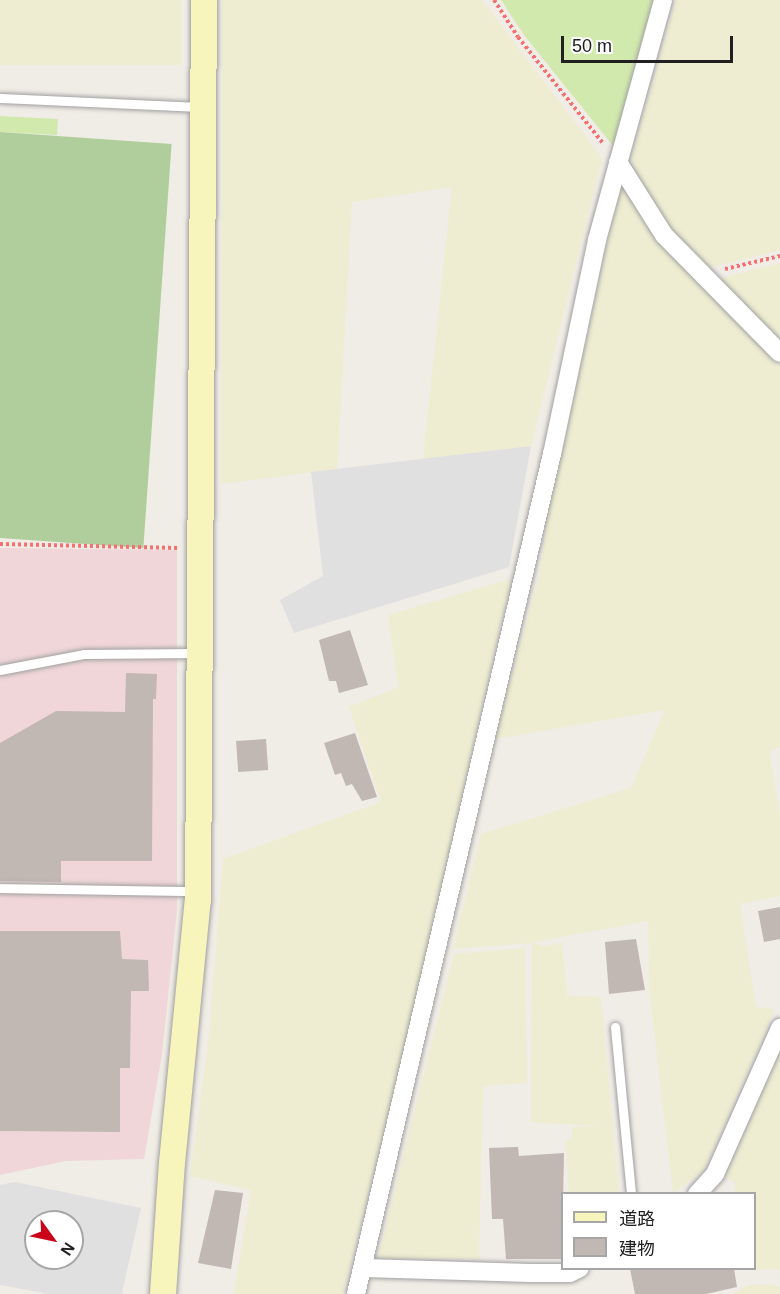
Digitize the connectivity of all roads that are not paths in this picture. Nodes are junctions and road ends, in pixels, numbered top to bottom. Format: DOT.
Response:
graph roads {
  1 [pos="204,0"];
  2 [pos="663,0"];
  3 [pos="0,98"];
  4 [pos="203,107"];
  5 [pos="618,162"];
  6 [pos="780,353"];
  7 [pos="200,653"];
  8 [pos="0,670"];
  9 [pos="0,888"];
  10 [pos="198,891"];
  11 [pos="615,1027"];
  12 [pos="780,1028"];
  13 [pos="631,1192"];
  14 [pos="699,1192"];
  15 [pos="364,1268"];
  16 [pos="578,1270"];
  17 [pos="164,1294"];
  18 [pos="356,1294"];
  1 -- 4 [label="street"];
  2 -- 5 [label="street"];
  3 -- 4 [label="lane"];
  4 -- 7 [label="street"];
  5 -- 6 [label="street"];
  5 -- 15 [label="street"];
  7 -- 8 [label="lane"];
  7 -- 10 [label="street"];
  9 -- 10 [label="lane"];
  10 -- 17 [label="street"];
  11 -- 13 [label="lane"];
  12 -- 14 [label="street"];
  15 -- 16 [label="street"];
  15 -- 18 [label="street"];
}
